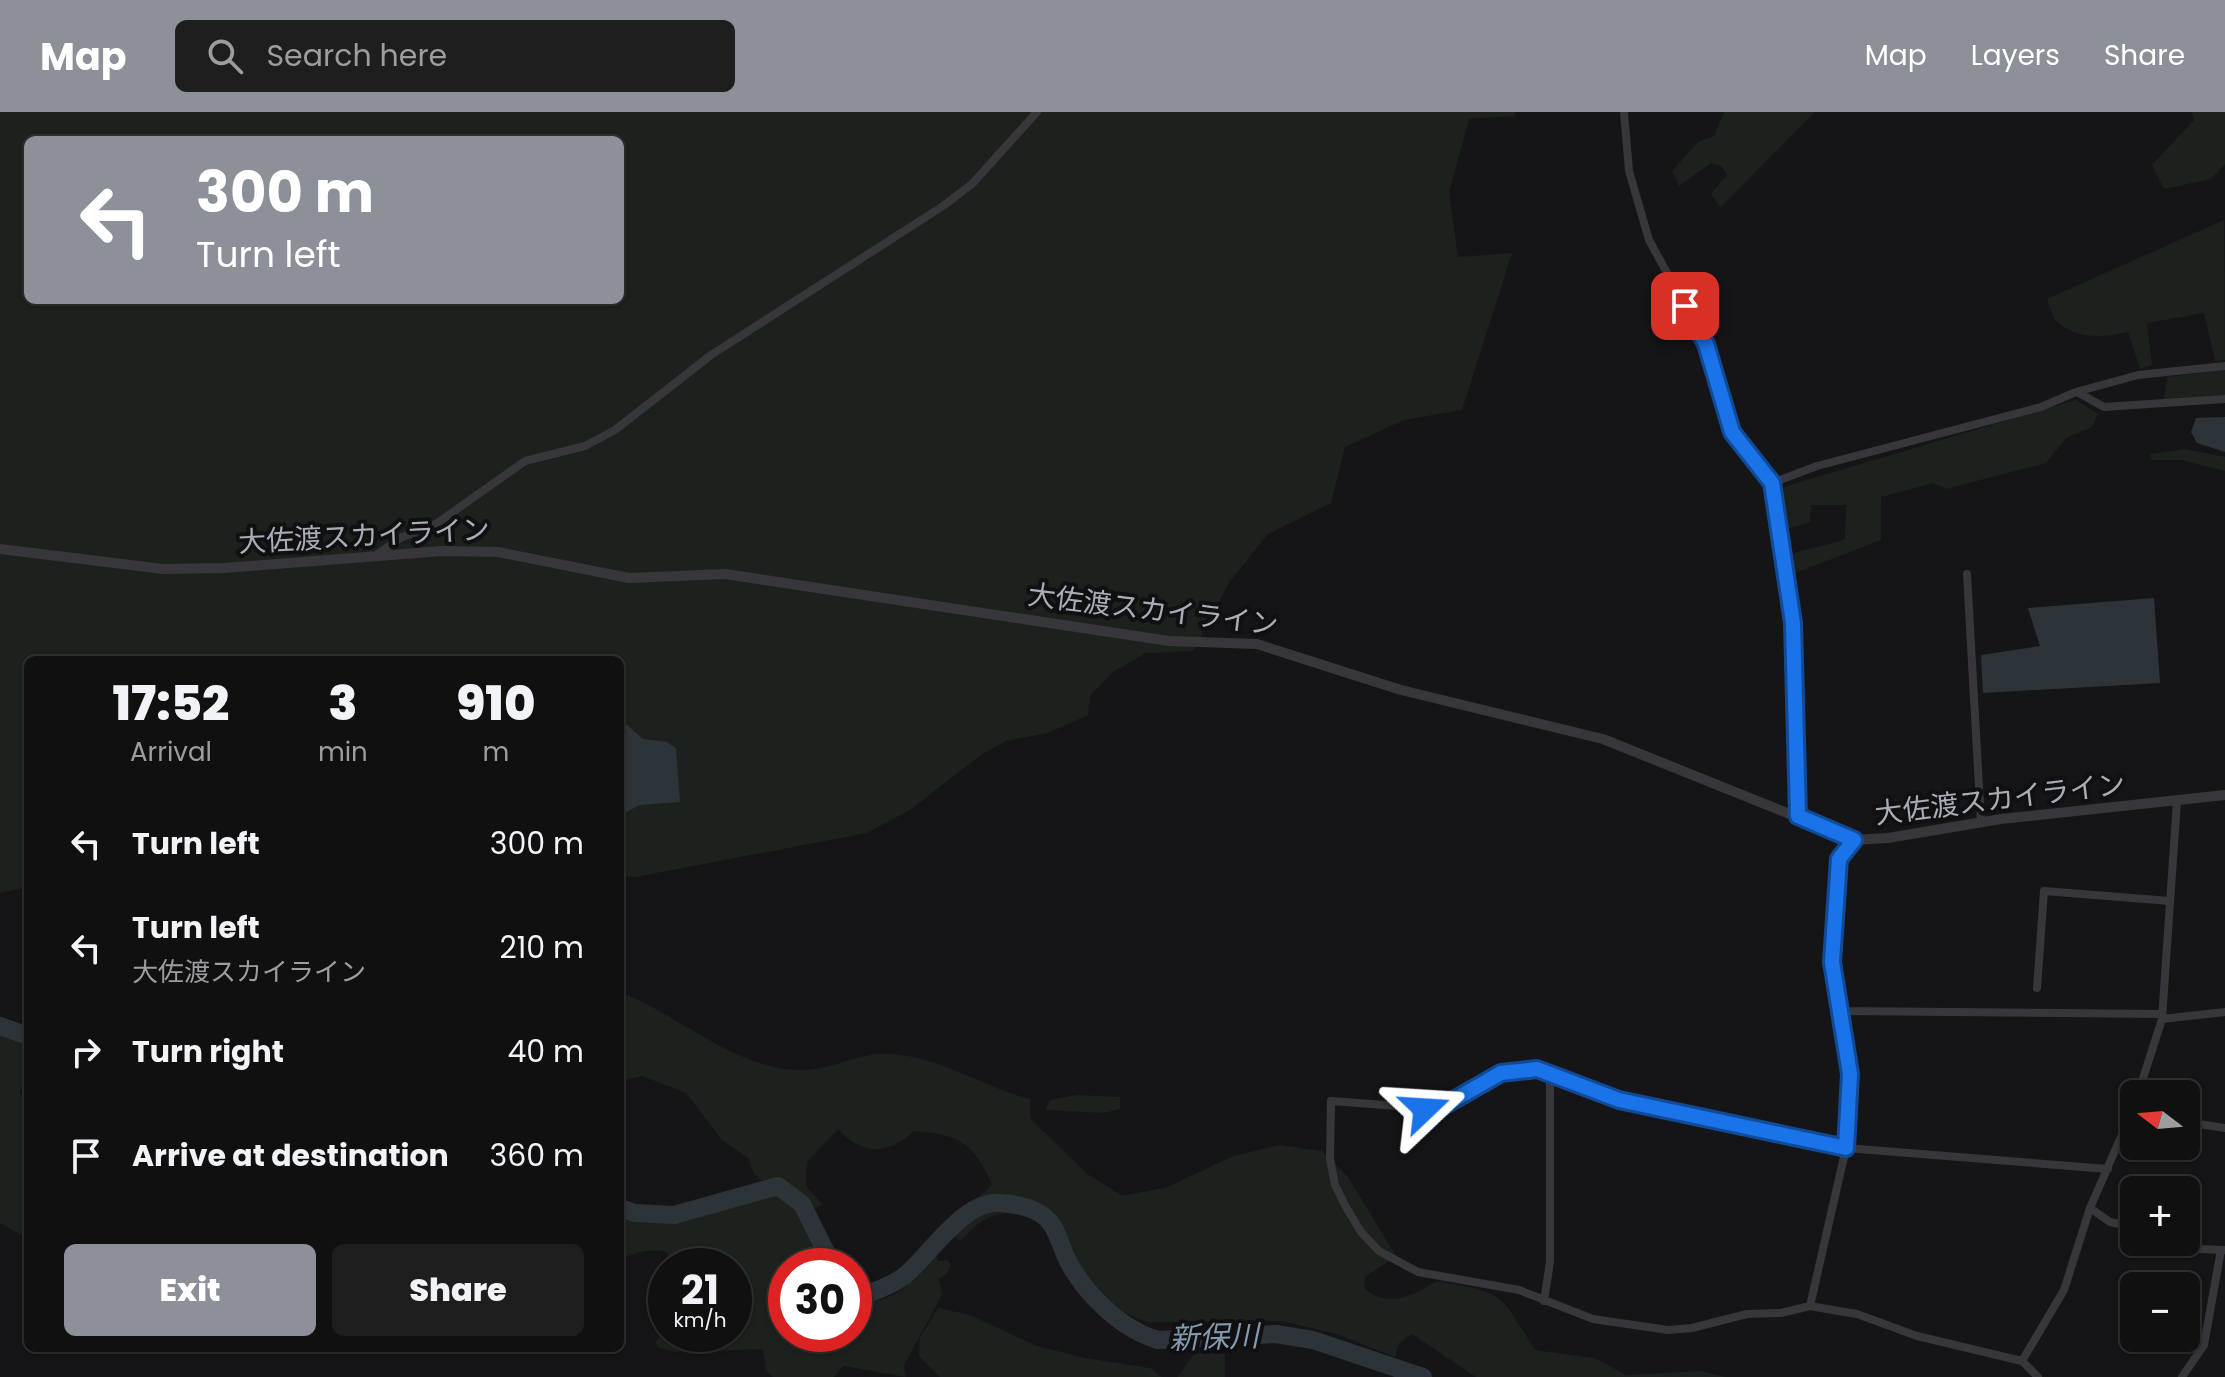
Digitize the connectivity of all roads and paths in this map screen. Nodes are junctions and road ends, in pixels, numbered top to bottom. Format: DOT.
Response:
graph roads {
  1 [pos="1037,112"];
  2 [pos="1624,112"];
  3 [pos="2225,366"];
  4 [pos="2076,392"];
  5 [pos="2225,399"];
  6 [pos="1772,483"];
  7 [pos="0,549"];
  8 [pos="376,555"];
  9 [pos="1967,574"];
  10 [pos="2225,795"];
  11 [pos="2177,801"];
  12 [pos="1798,816"];
  13 [pos="1981,822"];
  14 [pos="1854,840"];
  15 [pos="2170,901"];
  16 [pos="2037,988"];
  17 [pos="1841,1011"];
  18 [pos="2225,1012"];
  19 [pos="2162,1017"];
  20 [pos="1550,1074"];
  21 [pos="2142,1080"];
  22 [pos="2200,1124"];
  23 [pos="2225,1128"];
  24 [pos="2120,1144"];
  25 [pos="1846,1148"];
  26 [pos="2108,1169"];
  27 [pos="2090,1208"];
  28 [pos="2120,1224"];
  29 [pos="2200,1249"];
  30 [pos="2223,1250"];
  31 [pos="1544,1301"];
  32 [pos="1810,1306"];
  33 [pos="2022,1361"];
  34 [pos="2038,1377"];
  35 [pos="2182,1377"];
  1 -- 8 [label="street"];
  2 -- 6 [label="street"];
  3 -- 4 [label="street"];
  4 -- 5 [label="street"];
  4 -- 6 [label="street"];
  6 -- 12 [label="street"];
  7 -- 8 [label="street, 大佐渡スカイライン"];
  8 -- 12 [label="street, 大佐渡スカイライン"];
  9 -- 13 [label="street"];
  10 -- 11 [label="street, 大佐渡スカイライン"];
  11 -- 13 [label="street, 大佐渡スカイライン"];
  11 -- 15 [label="street"];
  12 -- 14 [label="street, 大佐渡スカイライン"];
  13 -- 14 [label="street, 大佐渡スカイライン"];
  14 -- 17 [label="street"];
  15 -- 16 [label="street"];
  15 -- 19 [label="street"];
  17 -- 19 [label="street"];
  17 -- 25 [label="street"];
  18 -- 19 [label="street"];
  19 -- 21 [label="street"];
  20 -- 25 [label="street"];
  20 -- 31 [label="street"];
  20 -- 31 [label="street"];
  22 -- 23 [label="street"];
  24 -- 26 [label="street"];
  25 -- 26 [label="street"];
  25 -- 32 [label="street"];
  26 -- 27 [label="street"];
  27 -- 28 [label="street"];
  27 -- 33 [label="street"];
  29 -- 30 [label="street"];
  30 -- 35 [label="street"];
  31 -- 32 [label="street"];
  32 -- 33 [label="street"];
  33 -- 34 [label="street"];
}
